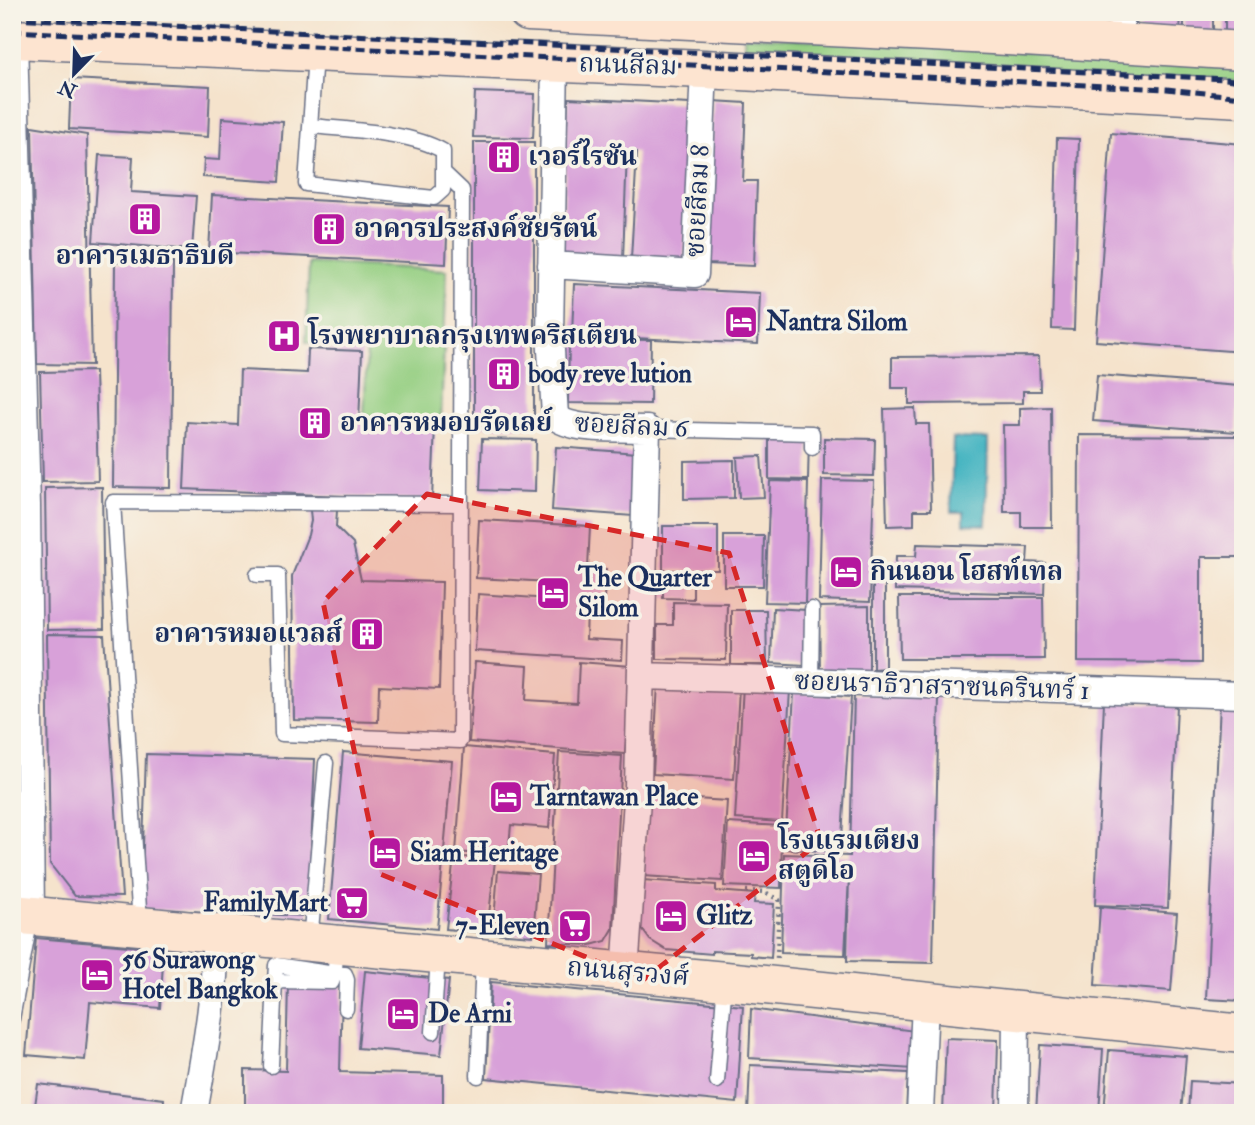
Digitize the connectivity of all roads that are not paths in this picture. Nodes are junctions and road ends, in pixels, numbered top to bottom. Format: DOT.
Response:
graph roads {
  1 [pos="528,12"];
  2 [pos="665,15"];
  3 [pos="1121,28"];
  4 [pos="13,39"];
  5 [pos="1228,46"];
  6 [pos="315,54"];
  7 [pos="555,62"];
  8 [pos="663,67"];
  9 [pos="704,69"];
  10 [pos="1243,99"];
  11 [pos="312,126"];
  12 [pos="443,172"];
  13 [pos="551,265"];
  14 [pos="17,288"];
  15 [pos="647,429"];
  16 [pos="811,448"];
  17 [pos="460,504"];
  18 [pos="20,505"];
  19 [pos="257,575"];
  20 [pos="812,608"];
  21 [pos="642,676"];
  22 [pos="811,682"];
  23 [pos="1243,695"];
  24 [pos="326,763"];
  25 [pos="22,915"];
  26 [pos="140,926"];
  27 [pos="215,933"];
  28 [pos="327,954"];
  29 [pos="438,955"];
  30 [pos="483,959"];
  31 [pos="625,972"];
  32 [pos="725,981"];
  33 [pos="925,1003"];
  34 [pos="346,1009"];
  35 [pos="1016,1012"];
  36 [pos="12,1019"];
  37 [pos="433,1032"];
  38 [pos="1243,1034"];
  39 [pos="271,1066"];
  40 [pos="478,1076"];
  41 [pos="717,1081"];
  42 [pos="194,1113"];
  43 [pos="920,1113"];
  44 [pos="1015,1113"];
  1 -- 2 [label="main road, ถนนสีลม"];
  2 -- 3 [label="main road, ถนนสีลม"];
  2 -- 8 [label="main road"];
  3 -- 5 [label="main road, ถนนสีลม"];
  4 -- 6 [label="main road, ถนนสีลม"];
  4 -- 14 [label="street"];
  6 -- 7 [label="main road, ถนนสีลม"];
  6 -- 11 [label="lane"];
  7 -- 8 [label="main road, ถนนสีลม"];
  7 -- 13 [label="street, ซอยสีลม 6"];
  8 -- 9 [label="main road, ถนนสีลม"];
  9 -- 10 [label="main road, ถนนสีลม"];
  9 -- 13 [label="street, ซอยสีลม 8"];
  11 -- 12 [label="lane"];
  11 -- 12 [label="lane"];
  12 -- 17 [label="lane"];
  13 -- 15 [label="street, ซอยสีลม 6"];
  14 -- 18 [label="street"];
  15 -- 16 [label="lane, ซอยสีลม 6"];
  15 -- 21 [label="street"];
  17 -- 19 [label="lane"];
  17 -- 26 [label="lane"];
  18 -- 25 [label="street"];
  20 -- 22 [label="lane"];
  21 -- 22 [label="street, ซอยนราธิวาสราชนครินทร์ 1"];
  21 -- 31 [label="street"];
  22 -- 23 [label="street, ซอยนราธิวาสราชนครินทร์ 1"];
  24 -- 28 [label="lane"];
  25 -- 26 [label="main road, ถนนสุรวงศ์"];
  25 -- 36 [label="lane"];
  26 -- 27 [label="main road, ถนนสุรวงศ์"];
  27 -- 28 [label="main road, ถนนสุรวงศ์"];
  27 -- 42 [label="street"];
  28 -- 29 [label="main road, ถนนสุรวงศ์"];
  28 -- 34 [label="lane"];
  28 -- 39 [label="lane"];
  29 -- 30 [label="main road, ถนนสุรวงศ์"];
  29 -- 37 [label="lane"];
  30 -- 31 [label="main road, ถนนสุรวงศ์"];
  30 -- 40 [label="lane"];
  31 -- 32 [label="main road, ถนนสุรวงศ์"];
  32 -- 33 [label="main road, ถนนสุรวงศ์"];
  32 -- 41 [label="lane"];
  33 -- 35 [label="main road, ถนนสุรวงศ์"];
  33 -- 43 [label="street"];
  35 -- 38 [label="main road, ถนนสุรวงศ์"];
  35 -- 44 [label="street"];
}
